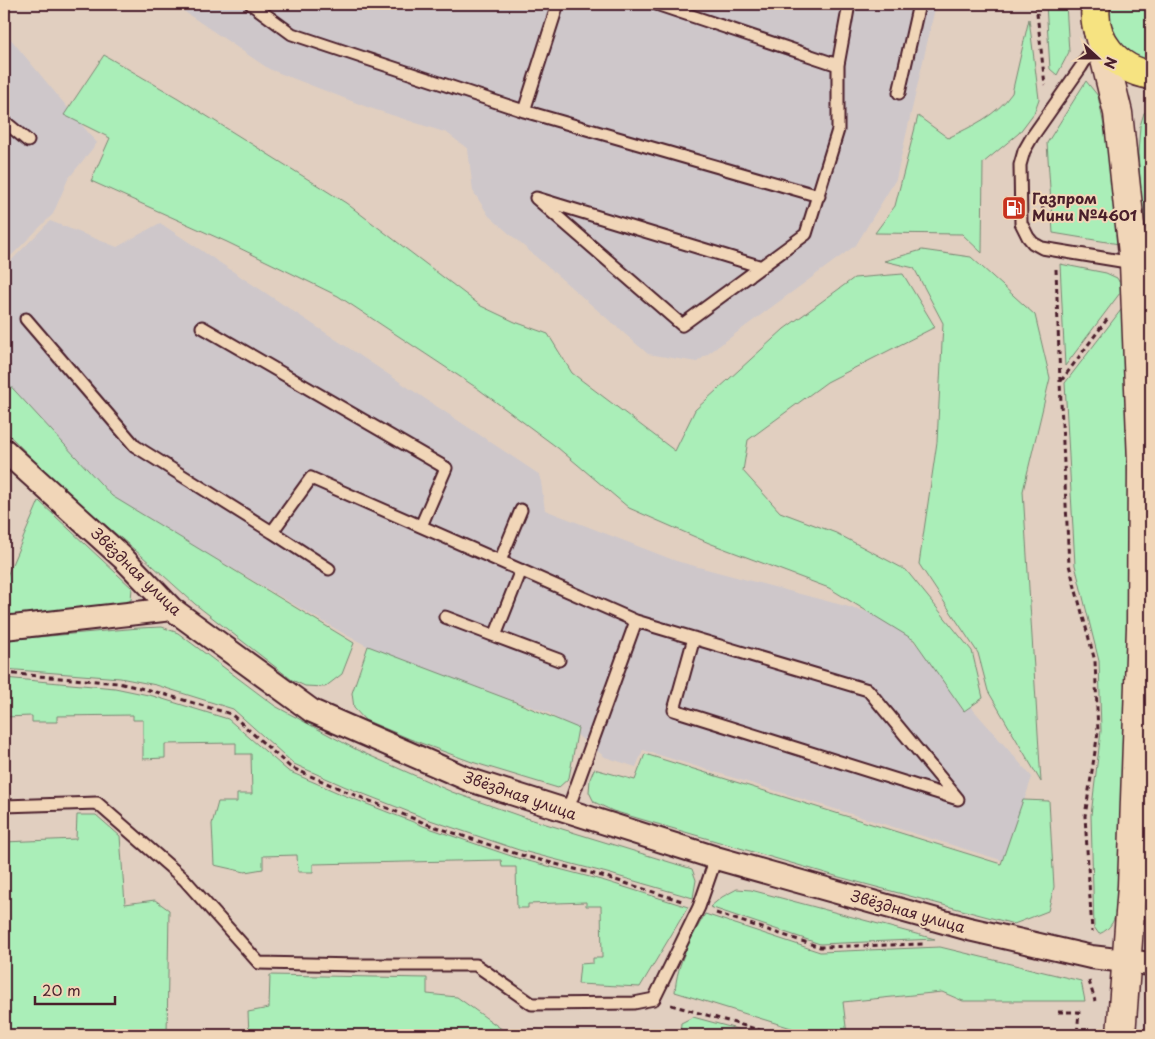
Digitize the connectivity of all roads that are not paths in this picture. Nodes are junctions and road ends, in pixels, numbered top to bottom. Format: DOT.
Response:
graph roads {
  1 [pos="251,4"];
  2 [pos="558,4"];
  3 [pos="656,4"];
  4 [pos="849,4"];
  5 [pos="906,4"];
  6 [pos="918,6"];
  7 [pos="1095,9"];
  8 [pos="838,65"];
  9 [pos="1151,75"];
  10 [pos="899,93"];
  11 [pos="524,110"];
  12 [pos="4,121"];
  13 [pos="28,141"];
  14 [pos="819,196"];
  15 [pos="762,266"];
  16 [pos="1134,272"];
  17 [pos="26,319"];
  18 [pos="202,328"];
  19 [pos="4,450"];
  20 [pos="521,510"];
  21 [pos="421,526"];
  22 [pos="272,532"];
  23 [pos="500,561"];
  24 [pos="329,569"];
  25 [pos="521,570"];
  26 [pos="172,609"];
  27 [pos="445,617"];
  28 [pos="636,621"];
  29 [pos="4,628"];
  30 [pos="495,636"];
  31 [pos="694,638"];
  32 [pos="559,660"];
  33 [pos="4,806"];
  34 [pos="567,812"];
  35 [pos="716,858"];
  36 [pos="1139,962"];
  37 [pos="1121,1035"];
  1 -- 11 [label="lane"];
  2 -- 11 [label="lane"];
  3 -- 8 [label="lane"];
  4 -- 8 [label="lane"];
  5 -- 6 [label="lane"];
  6 -- 10 [label="lane"];
  7 -- 9 [label="main road"];
  7 -- 16 [label="main road"];
  7 -- 16 [label="lane"];
  8 -- 14 [label="lane"];
  11 -- 14 [label="lane"];
  12 -- 13 [label="lane"];
  14 -- 15 [label="lane"];
  15 -- 15 [label="lane"];
  16 -- 36 [label="main road"];
  17 -- 22 [label="lane"];
  18 -- 21 [label="lane"];
  19 -- 26 [label="street, Звёздная улица"];
  20 -- 23 [label="lane"];
  21 -- 22 [label="lane"];
  21 -- 23 [label="lane"];
  22 -- 24 [label="lane"];
  23 -- 25 [label="lane"];
  25 -- 28 [label="lane"];
  25 -- 30 [label="lane"];
  26 -- 29 [label="street"];
  26 -- 34 [label="street, Звёздная улица"];
  27 -- 30 [label="lane"];
  28 -- 31 [label="lane"];
  28 -- 34 [label="lane"];
  30 -- 32 [label="lane"];
  31 -- 31 [label="lane"];
  33 -- 35 [label="lane"];
  34 -- 35 [label="street, Звёздная улица"];
  35 -- 36 [label="street, Звёздная улица"];
  36 -- 37 [label="main road"];
}
